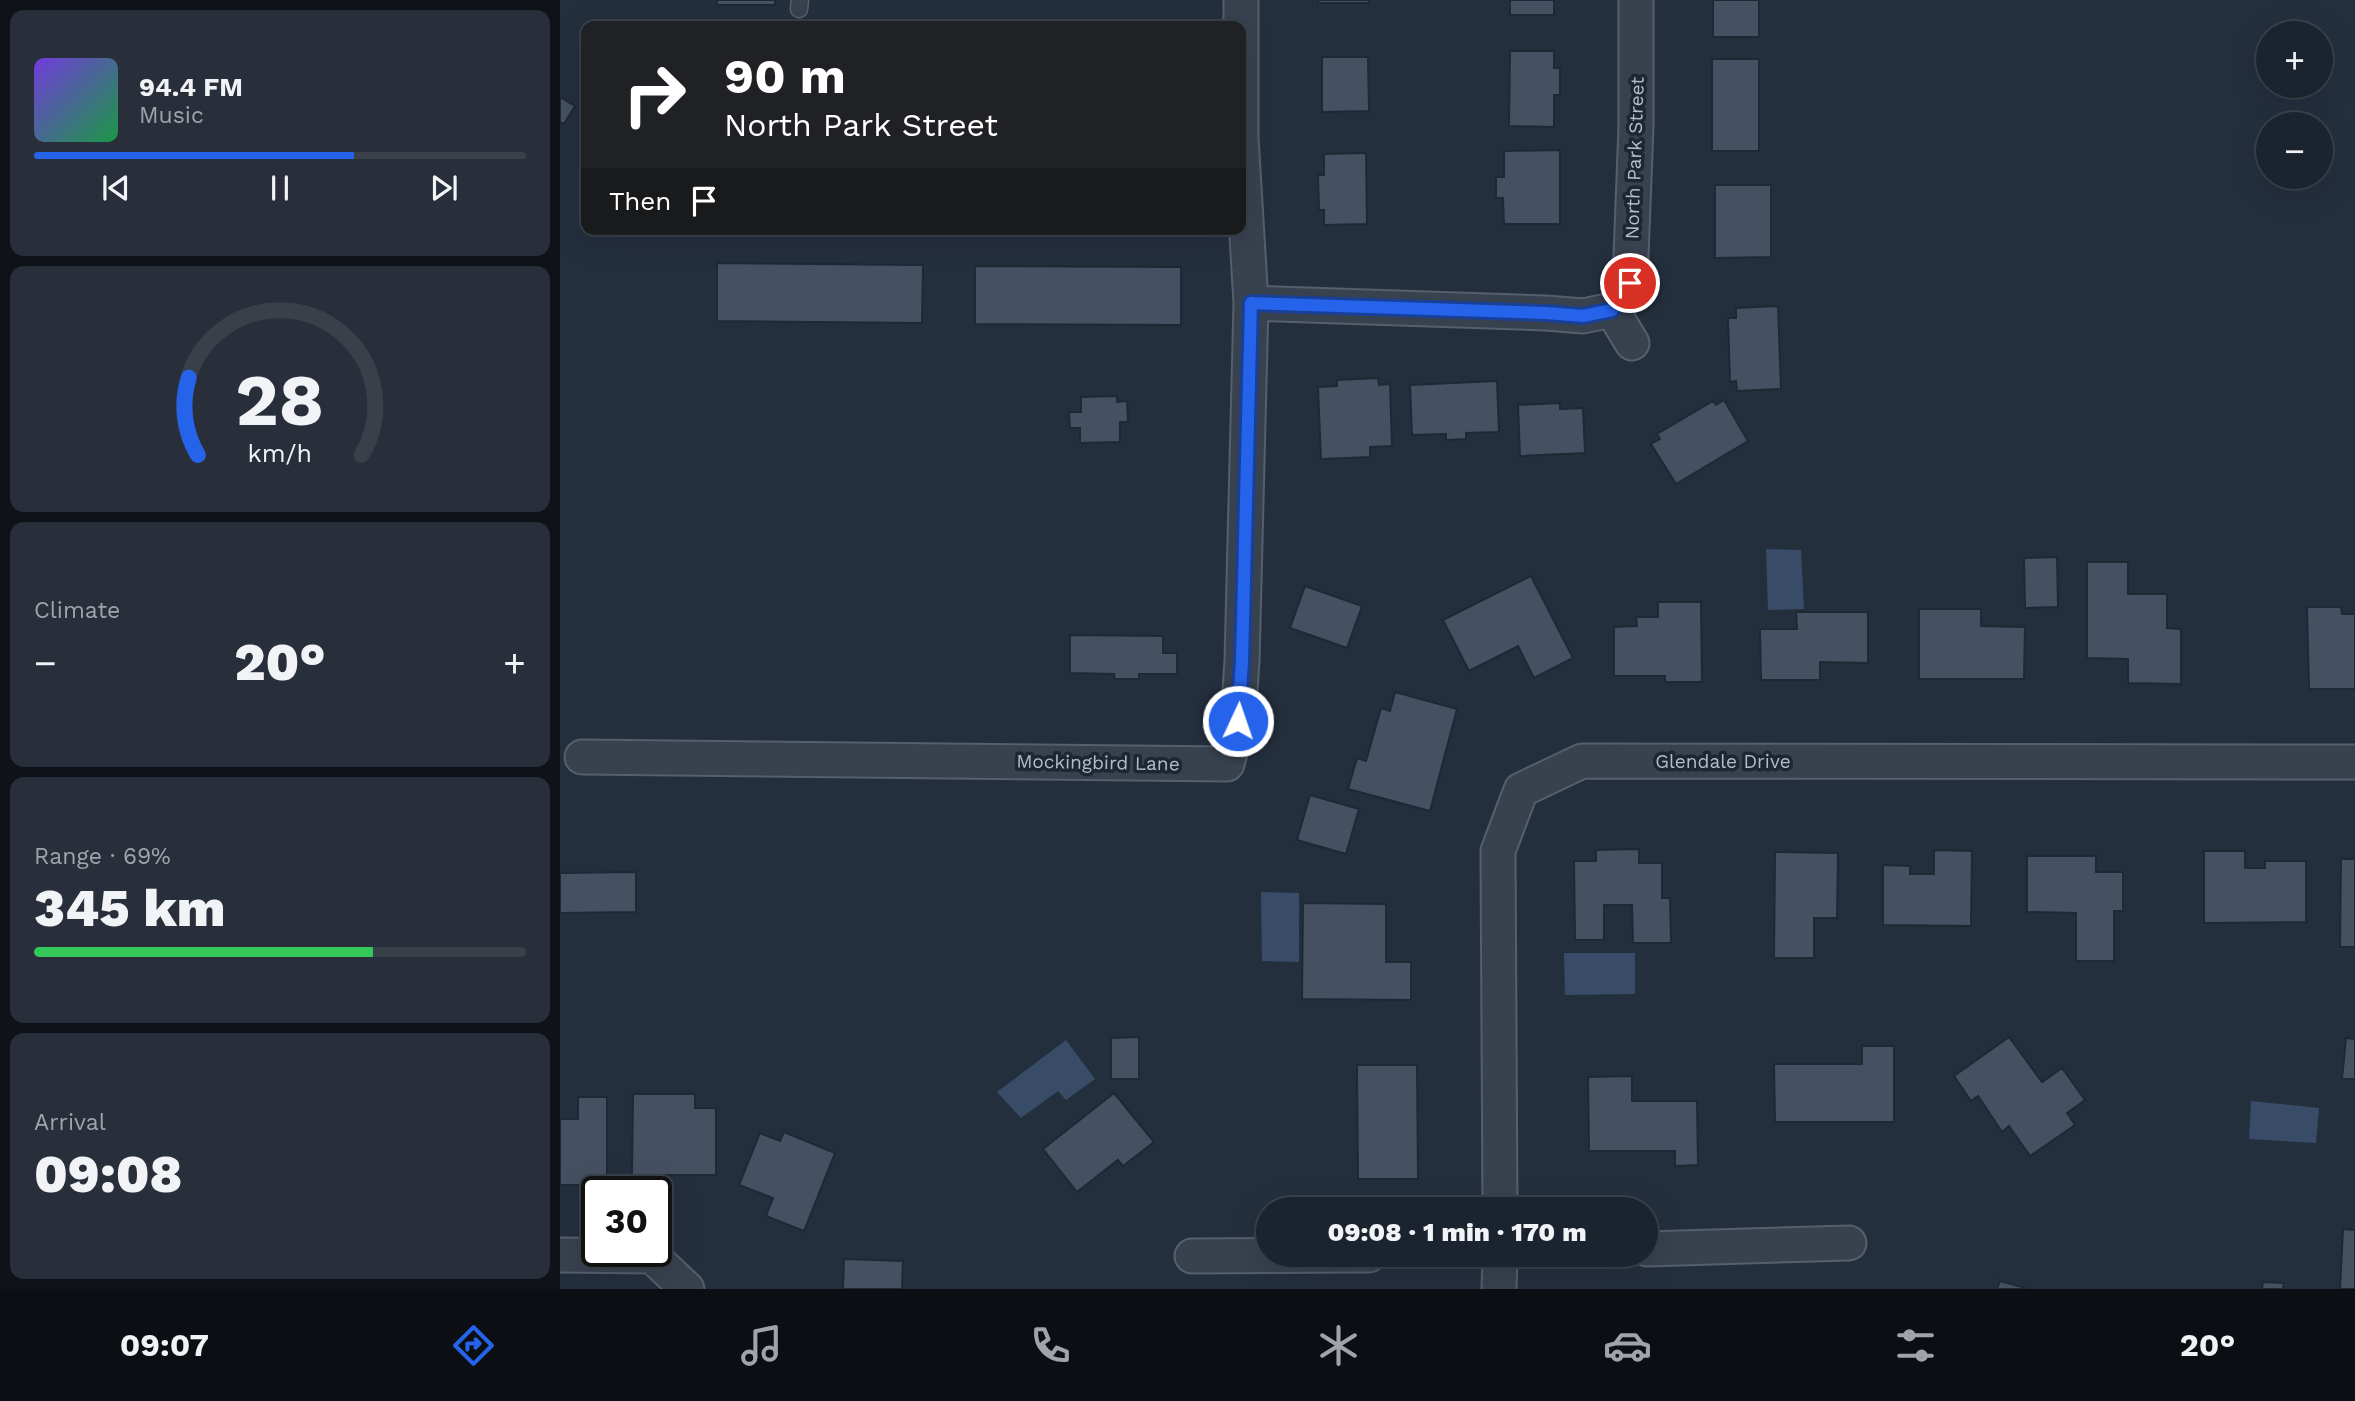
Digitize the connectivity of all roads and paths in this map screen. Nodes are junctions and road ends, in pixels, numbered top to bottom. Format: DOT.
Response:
graph roads {
  1 [pos="1241,0"];
  2 [pos="1636,0"];
  3 [pos="1241,21"];
  4 [pos="1246,220"];
  5 [pos="1251,303"];
  6 [pos="1612,310"];
  7 [pos="1632,343"];
  8 [pos="582,757"];
  9 [pos="2355,762"];
  10 [pos="1500,1197"];
  11 [pos="1849,1243"];
  12 [pos="1658,1249"];
  13 [pos="560,1255"];
  14 [pos="1192,1256"];
  15 [pos="1256,1256"];
  16 [pos="1500,1267"];
  17 [pos="687,1289"];
  18 [pos="1499,1289"];
  1 -- 3 [label="street, Mockingbird Lane"];
  2 -- 6 [label="street, North Park Street"];
  4 -- 5 [label="street, Mockingbird Lane"];
  5 -- 6 [label="street"];
  5 -- 8 [label="street, Mockingbird Lane"];
  6 -- 7 [label="street"];
  9 -- 10 [label="street, Glendale Drive"];
  11 -- 12 [label="street"];
  13 -- 17 [label="street"];
  14 -- 15 [label="street"];
  16 -- 18 [label="street"];
}
